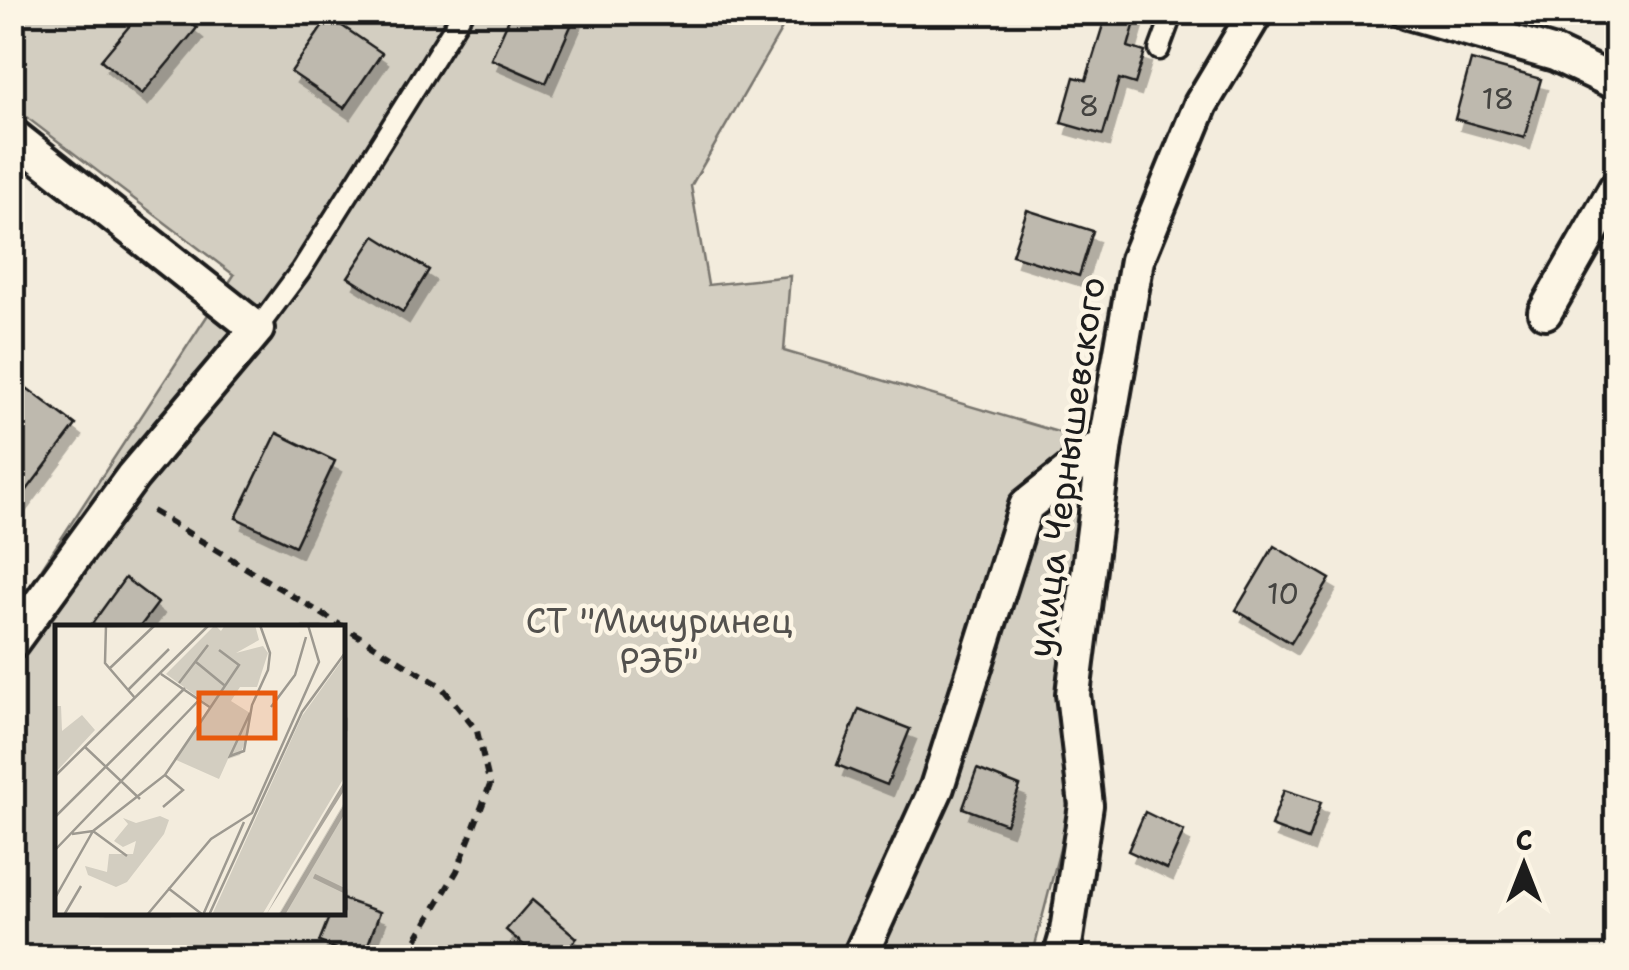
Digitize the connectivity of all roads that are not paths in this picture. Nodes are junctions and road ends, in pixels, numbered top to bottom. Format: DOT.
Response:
graph roads {
  1 [pos="463,12"];
  2 [pos="1173,12"];
  3 [pos="1256,12"];
  4 [pos="1408,12"];
  5 [pos="1159,50"];
  6 [pos="1616,83"];
  7 [pos="14,145"];
  8 [pos="1616,188"];
  9 [pos="1545,312"];
  10 [pos="257,330"];
  11 [pos="1105,444"];
  12 [pos="12,642"];
  13 [pos="858,958"];
  14 [pos="1060,958"];
  1 -- 10 [label="lane"];
  2 -- 5 [label="lane"];
  3 -- 11 [label="street, улица Чернышевского"];
  4 -- 6 [label="street"];
  7 -- 10 [label="street"];
  8 -- 9 [label="street"];
  10 -- 12 [label="street"];
  11 -- 13 [label="street"];
  11 -- 14 [label="street, улица Чернышевского"];
}
